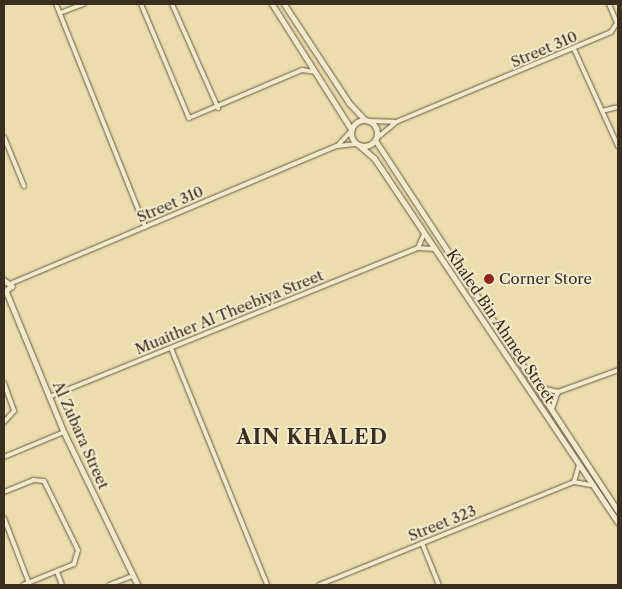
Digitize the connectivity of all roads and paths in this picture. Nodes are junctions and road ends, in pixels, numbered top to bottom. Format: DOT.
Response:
graph roads {
  1 [pos="56,4"];
  2 [pos="84,4"];
  3 [pos="141,4"];
  4 [pos="172,4"];
  5 [pos="272,4"];
  6 [pos="284,4"];
  7 [pos="608,4"];
  8 [pos="60,13"];
  9 [pos="574,49"];
  10 [pos="306,55"];
  11 [pos="302,70"];
  12 [pos="318,74"];
  13 [pos="618,107"];
  14 [pos="218,108"];
  15 [pos="602,111"];
  16 [pos="367,120"];
  17 [pos="396,122"];
  18 [pos="351,130"];
  19 [pos="4,137"];
  20 [pos="376,139"];
  21 [pos="358,145"];
  22 [pos="337,146"];
  23 [pos="618,146"];
  24 [pos="24,186"];
  25 [pos="145,227"];
  26 [pos="424,234"];
  27 [pos="418,248"];
  28 [pos="435,249"];
  29 [pos="4,280"];
  30 [pos="12,284"];
  31 [pos="5,293"];
  32 [pos="171,348"];
  33 [pos="618,370"];
  34 [pos="4,383"];
  35 [pos="537,387"];
  36 [pos="558,392"];
  37 [pos="50,397"];
  38 [pos="552,411"];
  39 [pos="4,422"];
  40 [pos="64,432"];
  41 [pos="4,456"];
  42 [pos="579,464"];
  43 [pos="574,482"];
  44 [pos="592,485"];
  45 [pos="4,492"];
  46 [pos="618,510"];
  47 [pos="4,518"];
  48 [pos="618,523"];
  49 [pos="422,543"];
  50 [pos="57,572"];
  51 [pos="133,576"];
  52 [pos="29,583"];
  53 [pos="23,585"];
  54 [pos="62,585"];
  55 [pos="110,585"];
  56 [pos="138,585"];
  57 [pos="267,585"];
  58 [pos="319,585"];
  59 [pos="439,585"];
  1 -- 8 [label="street"];
  2 -- 8 [label="street"];
  3 -- 14 [label="street"];
  4 -- 14 [label="street"];
  5 -- 10 [label="main road"];
  6 -- 16 [label="main road"];
  7 -- 9 [label="street, Street 310"];
  8 -- 25 [label="street"];
  9 -- 15 [label="street"];
  9 -- 17 [label="street, Street 310"];
  10 -- 11 [label="street"];
  10 -- 12 [label="main road"];
  11 -- 12 [label="street"];
  11 -- 14 [label="street"];
  12 -- 18 [label="main road"];
  13 -- 15 [label="street"];
  15 -- 23 [label="street"];
  16 -- 17 [label="street, Street 310"];
  16 -- 18 [label="main road"];
  16 -- 20 [label="main road, Khaled Bin Ahmed Street"];
  17 -- 20 [label="street, Street 310"];
  18 -- 21 [label="main road"];
  18 -- 22 [label="street, Street 310"];
  19 -- 24 [label="street"];
  20 -- 21 [label="main road"];
  20 -- 35 [label="main road, Khaled Bin Ahmed Street"];
  21 -- 22 [label="street, Street 310"];
  21 -- 26 [label="main road, Khaled Bin Ahmed Street"];
  22 -- 25 [label="street, Street 310"];
  25 -- 30 [label="street, Street 310"];
  26 -- 27 [label="street"];
  26 -- 28 [label="main road, Khaled Bin Ahmed Street"];
  27 -- 28 [label="street, Muaither Al Theebiya Street"];
  27 -- 32 [label="street, Muaither Al Theebiya Street"];
  28 -- 42 [label="main road, Khaled Bin Ahmed Street"];
  29 -- 30 [label="street"];
  30 -- 31 [label="street"];
  31 -- 37 [label="street, Al Zubara Street"];
  32 -- 37 [label="street, Muaither Al Theebiya Street"];
  32 -- 57 [label="street"];
  33 -- 36 [label="street"];
  34 -- 39 [label="street"];
  35 -- 36 [label="street"];
  35 -- 38 [label="main road, Khaled Bin Ahmed Street"];
  36 -- 38 [label="street"];
  37 -- 40 [label="street, Al Zubara Street"];
  38 -- 46 [label="main road, Khaled Bin Ahmed Street"];
  40 -- 41 [label="street"];
  40 -- 51 [label="street, Al Zubara Street"];
  42 -- 43 [label="street"];
  42 -- 44 [label="main road, Khaled Bin Ahmed Street"];
  43 -- 44 [label="street"];
  43 -- 49 [label="street, Street 323"];
  44 -- 48 [label="main road, Khaled Bin Ahmed Street"];
  45 -- 50 [label="street"];
  47 -- 52 [label="street"];
  49 -- 58 [label="street, Street 323"];
  49 -- 59 [label="street"];
  50 -- 52 [label="street"];
  50 -- 54 [label="street"];
  51 -- 55 [label="street"];
  51 -- 56 [label="street, Al Zubara Street"];
  52 -- 53 [label="street"];
}
